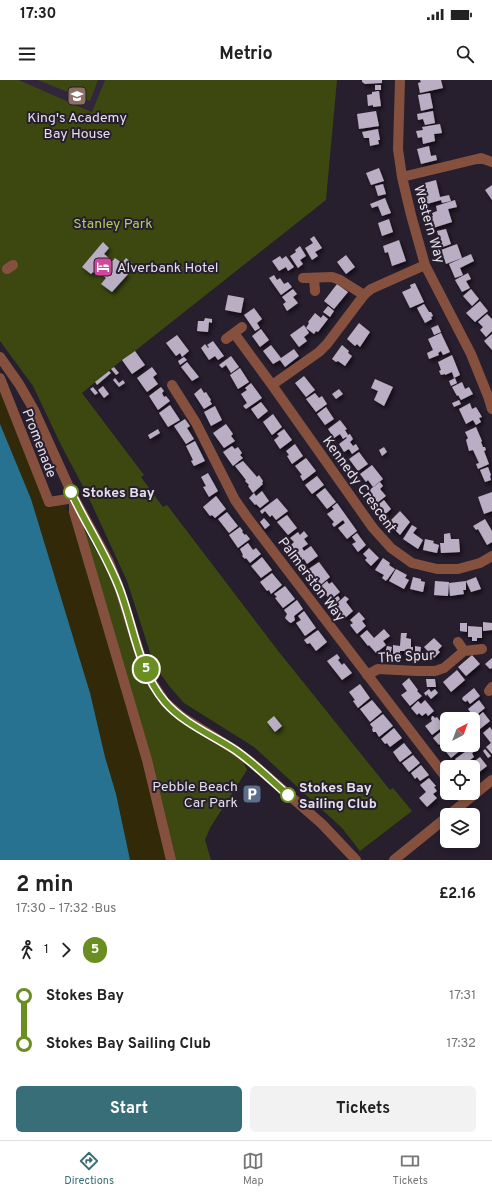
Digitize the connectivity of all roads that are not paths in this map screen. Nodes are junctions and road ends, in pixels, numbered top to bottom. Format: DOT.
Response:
graph roads {
  1 [pos="400,80"];
  2 [pos="492,162"];
  3 [pos="402,177"];
  4 [pos="425,265"];
  5 [pos="303,278"];
  6 [pos="314,278"];
  7 [pos="315,291"];
  8 [pos="364,295"];
  9 [pos="242,327"];
  10 [pos="0,357"];
  11 [pos="0,378"];
  12 [pos="172,385"];
  13 [pos="272,385"];
  14 [pos="492,409"];
  15 [pos="74,498"];
  16 [pos="492,556"];
  17 [pos="482,649"];
  18 [pos="367,675"];
  19 [pos="440,771"];
  20 [pos="492,780"];
  21 [pos="465,802"];
  22 [pos="458,808"];
  23 [pos="440,823"];
  24 [pos="171,860"];
  25 [pos="356,860"];
  26 [pos="394,860"];
  1 -- 3 [label="street, Western Way"];
  2 -- 3 [label="street"];
  3 -- 4 [label="street, Western Way"];
  4 -- 8 [label="street"];
  4 -- 14 [label="street, Western Way"];
  5 -- 6 [label="street"];
  6 -- 7 [label="street"];
  6 -- 8 [label="street"];
  8 -- 13 [label="street"];
  9 -- 13 [label="street, Kennedy Crescent"];
  10 -- 15 [label="street"];
  11 -- 15 [label="street, Promenade"];
  12 -- 18 [label="street, Palmerston Way"];
  13 -- 16 [label="street, Kennedy Crescent"];
  15 -- 24 [label="street"];
  15 -- 25 [label="street"];
  17 -- 18 [label="street, The Spur"];
  18 -- 19 [label="street, Palmerston Way"];
  20 -- 21 [label="street"];
  21 -- 22 [label="street"];
  23 -- 26 [label="street"];
}
